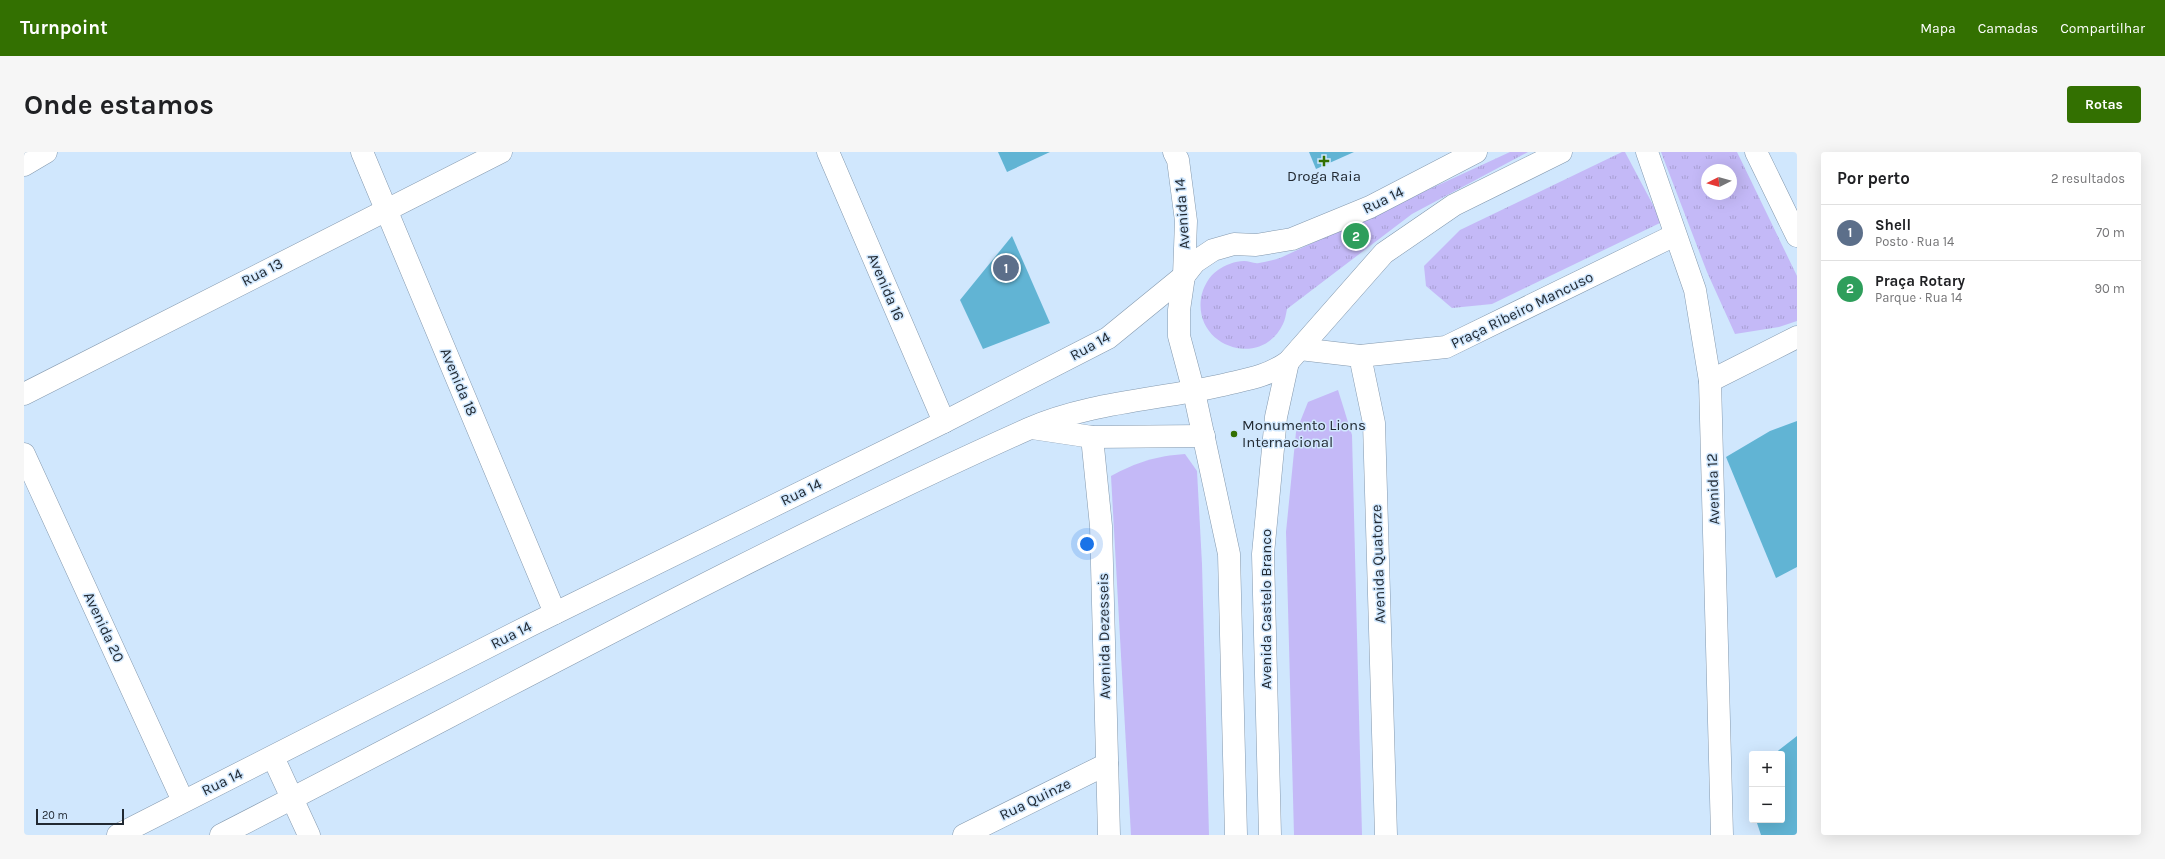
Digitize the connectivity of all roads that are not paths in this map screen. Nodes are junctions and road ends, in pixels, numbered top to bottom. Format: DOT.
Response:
graph roads {
  1 [pos="46,152"];
  2 [pos="362,152"];
  3 [pos="501,152"];
  4 [pos="828,152"];
  5 [pos="1174,152"];
  6 [pos="1476,152"];
  7 [pos="1561,152"];
  8 [pos="1648,152"];
  9 [pos="1756,152"];
  10 [pos="24,164"];
  11 [pos="386,209"];
  12 [pos="1675,235"];
  13 [pos="1797,236"];
  14 [pos="1184,276"];
  15 [pos="1797,337"];
  16 [pos="1294,355"];
  17 [pos="1360,356"];
  18 [pos="1710,381"];
  19 [pos="1194,392"];
  20 [pos="24,394"];
  21 [pos="944,422"];
  22 [pos="1031,428"];
  23 [pos="1204,436"];
  24 [pos="1092,437"];
  25 [pos="24,454"];
  26 [pos="1229,554"];
  27 [pos="1263,554"];
  28 [pos="555,613"];
  29 [pos="273,757"];
  30 [pos="1107,764"];
  31 [pos="293,798"];
  32 [pos="183,801"];
  33 [pos="118,835"];
  34 [pos="221,835"];
  35 [pos="309,835"];
  36 [pos="964,835"];
  37 [pos="1109,835"];
  38 [pos="1236,835"];
  39 [pos="1270,835"];
  40 [pos="1386,835"];
  41 [pos="1722,835"];
  1 -- 10 [label="main road"];
  2 -- 11 [label="main road, Avenida 18"];
  3 -- 11 [label="main road, Rua 13"];
  4 -- 21 [label="main road, Avenida 16"];
  5 -- 14 [label="main road, Avenida 14"];
  6 -- 14 [label="main road, Rua 14"];
  7 -- 16 [label="main road"];
  8 -- 12 [label="main road, Avenida 12"];
  9 -- 13 [label="main road"];
  11 -- 20 [label="main road, Rua 13"];
  11 -- 28 [label="main road, Avenida 18"];
  12 -- 17 [label="main road, Praça Ribeiro Mancuso"];
  12 -- 18 [label="main road, Avenida 12"];
  14 -- 19 [label="main road, Avenida 14"];
  14 -- 21 [label="main road, Rua 14"];
  15 -- 18 [label="main road"];
  16 -- 17 [label="main road"];
  16 -- 19 [label="main road"];
  16 -- 27 [label="main road, Avenida Castelo Branco"];
  17 -- 40 [label="main road, Avenida Quatorze"];
  18 -- 41 [label="main road, Avenida 12"];
  19 -- 22 [label="main road"];
  19 -- 23 [label="main road"];
  21 -- 28 [label="main road, Rua 14"];
  22 -- 24 [label="main road"];
  22 -- 31 [label="main road"];
  23 -- 24 [label="main road"];
  23 -- 26 [label="main road"];
  24 -- 30 [label="main road, Avenida Dezesseis"];
  25 -- 32 [label="main road, Avenida 20"];
  26 -- 27 [label="main road"];
  26 -- 38 [label="main road"];
  27 -- 39 [label="main road, Avenida Castelo Branco"];
  28 -- 29 [label="main road, Rua 14"];
  29 -- 31 [label="main road"];
  29 -- 32 [label="main road, Rua 14"];
  30 -- 36 [label="main road, Rua Quinze"];
  30 -- 37 [label="main road, Avenida Dezesseis"];
  31 -- 34 [label="main road"];
  31 -- 35 [label="main road"];
  32 -- 33 [label="main road, Rua 14"];
}
